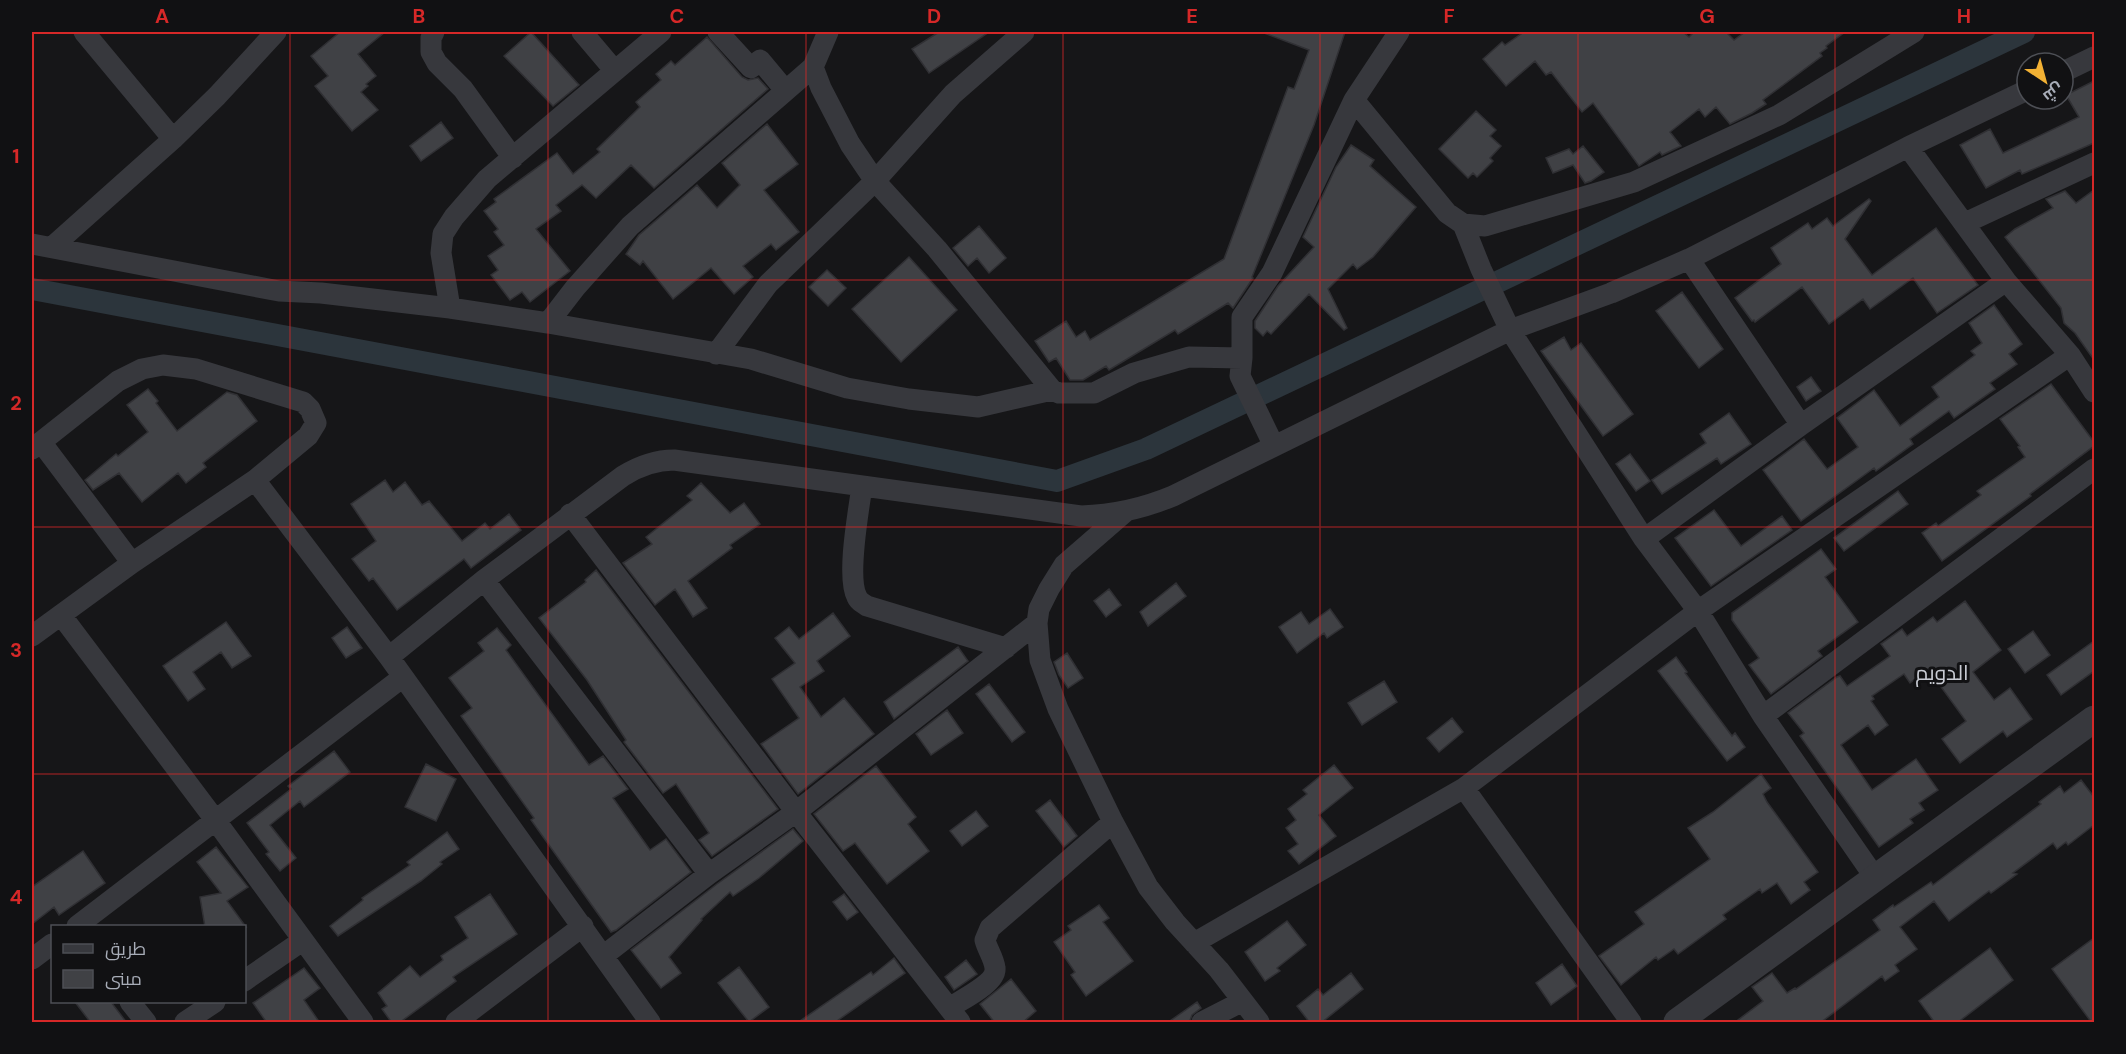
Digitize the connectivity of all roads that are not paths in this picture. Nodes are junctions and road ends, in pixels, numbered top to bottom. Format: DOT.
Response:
graph roads {
  1 [pos="84,32"];
  2 [pos="276,32"];
  3 [pos="434,32"];
  4 [pos="582,32"];
  5 [pos="661,32"];
  6 [pos="718,32"];
  7 [pos="828,32"];
  8 [pos="1023,32"];
  9 [pos="1399,32"];
  10 [pos="1914,32"];
  11 [pos="2094,57"];
  12 [pos="2075,66"];
  13 [pos="813,67"];
  14 [pos="615,71"];
  15 [pos="784,90"];
  16 [pos="2015,96"];
  17 [pos="1354,100"];
  18 [pos="173,139"];
  19 [pos="1908,147"];
  20 [pos="513,158"];
  21 [pos="2094,163"];
  22 [pos="875,181"];
  23 [pos="1965,223"];
  24 [pos="1463,224"];
  25 [pos="32,243"];
  26 [pos="52,247"];
  27 [pos="1689,260"];
  28 [pos="2006,281"];
  29 [pos="450,308"];
  30 [pos="548,322"];
  31 [pos="1507,324"];
  32 [pos="716,354"];
  33 [pos="2070,355"];
  34 [pos="1241,367"];
  35 [pos="1052,390"];
  36 [pos="2094,392"];
  37 [pos="1800,424"];
  38 [pos="1271,439"];
  39 [pos="36,445"];
  40 [pos="2094,469"];
  41 [pos="255,480"];
  42 [pos="862,486"];
  43 [pos="1125,513"];
  44 [pos="570,514"];
  45 [pos="1644,539"];
  46 [pos="132,563"];
  47 [pos="484,580"];
  48 [pos="1698,611"];
  49 [pos="61,615"];
  50 [pos="1037,623"];
  51 [pos="32,636"];
  52 [pos="1006,648"];
  53 [pos="388,657"];
  54 [pos="403,677"];
  55 [pos="1763,716"];
  56 [pos="2094,719"];
  57 [pos="1464,788"];
  58 [pos="796,812"];
  59 [pos="216,821"];
  60 [pos="1113,822"];
  61 [pos="709,874"];
  62 [pos="1876,879"];
  63 [pos="80,925"];
  64 [pos="583,926"];
  65 [pos="302,942"];
  66 [pos="1194,943"];
  67 [pos="51,945"];
  68 [pos="603,956"];
  69 [pos="32,959"];
  70 [pos="246,980"];
  71 [pos="1243,1001"];
  72 [pos="131,1003"];
  73 [pos="214,1003"];
  74 [pos="954,1016"];
  75 [pos="146,1023"];
  76 [pos="185,1023"];
  77 [pos="363,1023"];
  78 [pos="456,1023"];
  79 [pos="650,1023"];
  80 [pos="1202,1023"];
  81 [pos="1259,1023"];
  82 [pos="1631,1023"];
  83 [pos="1677,1023"];
  1 -- 18 [label="street"];
  2 -- 18 [label="street"];
  3 -- 20 [label="street"];
  4 -- 14 [label="street"];
  5 -- 14 [label="street"];
  6 -- 15 [label="street"];
  7 -- 13 [label="street"];
  8 -- 22 [label="street"];
  9 -- 17 [label="street"];
  10 -- 24 [label="street"];
  11 -- 12 [label="street"];
  13 -- 15 [label="street"];
  13 -- 22 [label="street"];
  14 -- 20 [label="street"];
  15 -- 30 [label="street"];
  16 -- 19 [label="street"];
  17 -- 24 [label="street"];
  17 -- 34 [label="street"];
  18 -- 26 [label="street"];
  19 -- 23 [label="street"];
  19 -- 27 [label="street"];
  20 -- 29 [label="street"];
  21 -- 23 [label="street"];
  22 -- 32 [label="street"];
  22 -- 35 [label="street"];
  23 -- 28 [label="street"];
  24 -- 31 [label="street"];
  25 -- 26 [label="street"];
  26 -- 29 [label="street"];
  27 -- 31 [label="street"];
  27 -- 37 [label="street"];
  28 -- 33 [label="street"];
  28 -- 37 [label="street"];
  29 -- 30 [label="street"];
  30 -- 32 [label="street"];
  31 -- 38 [label="street"];
  31 -- 45 [label="street"];
  32 -- 35 [label="street"];
  33 -- 36 [label="street"];
  33 -- 48 [label="street"];
  34 -- 35 [label="street"];
  34 -- 38 [label="street"];
  37 -- 45 [label="street"];
  38 -- 43 [label="street"];
  39 -- 41 [label="street"];
  39 -- 46 [label="street"];
  40 -- 55 [label="street"];
  41 -- 46 [label="street"];
  41 -- 53 [label="street"];
  42 -- 43 [label="street"];
  42 -- 44 [label="street"];
  42 -- 52 [label="street"];
  43 -- 50 [label="street"];
  44 -- 47 [label="street"];
  44 -- 58 [label="street"];
  45 -- 48 [label="street"];
  46 -- 49 [label="street"];
  47 -- 53 [label="street"];
  47 -- 61 [label="street"];
  48 -- 55 [label="street"];
  48 -- 57 [label="street"];
  49 -- 51 [label="street"];
  49 -- 59 [label="street"];
  50 -- 52 [label="street"];
  50 -- 60 [label="street"];
  52 -- 58 [label="street"];
  53 -- 54 [label="street"];
  54 -- 59 [label="street"];
  54 -- 64 [label="street"];
  55 -- 62 [label="street"];
  56 -- 62 [label="street"];
  57 -- 66 [label="street"];
  57 -- 82 [label="street"];
  58 -- 61 [label="street"];
  58 -- 74 [label="street"];
  59 -- 63 [label="street"];
  59 -- 65 [label="street"];
  60 -- 66 [label="street"];
  60 -- 74 [label="street"];
  61 -- 68 [label="street"];
  62 -- 83 [label="street"];
  64 -- 68 [label="street"];
  64 -- 78 [label="street"];
  65 -- 70 [label="street"];
  65 -- 77 [label="street"];
  66 -- 71 [label="street"];
  67 -- 69 [label="street"];
  68 -- 79 [label="street"];
  71 -- 80 [label="street"];
  71 -- 81 [label="street"];
  72 -- 75 [label="street"];
  73 -- 76 [label="street"];
}
